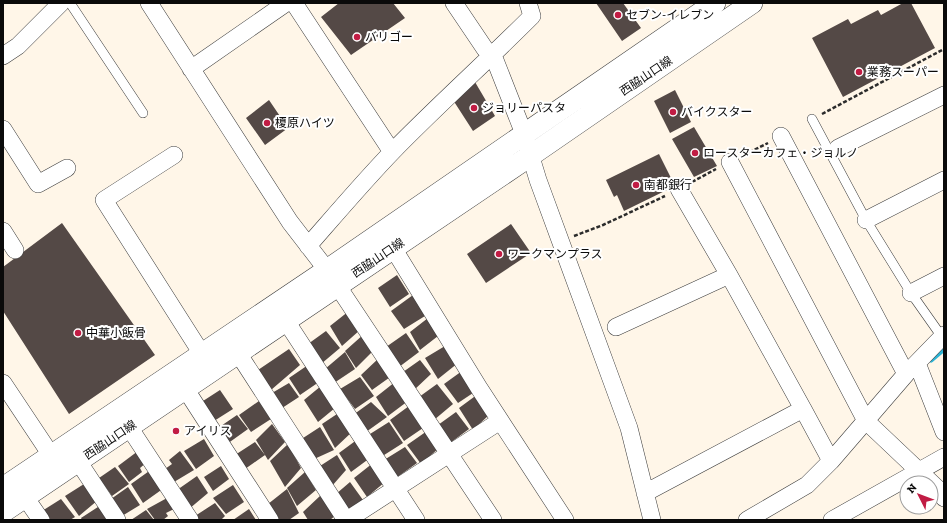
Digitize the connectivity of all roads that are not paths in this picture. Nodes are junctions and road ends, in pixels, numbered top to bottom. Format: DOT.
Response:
graph roads {
  1 [pos="61,3"];
  2 [pos="70,3"];
  3 [pos="149,3"];
  4 [pos="286,3"];
  5 [pos="294,3"];
  6 [pos="454,3"];
  7 [pos="528,3"];
  8 [pos="715,3"];
  9 [pos="752,3"];
  10 [pos="493,55"];
  11 [pos="3,56"];
  12 [pos="191,69"];
  13 [pos="944,94"];
  14 [pos="143,113"];
  15 [pos="812,120"];
  16 [pos="3,129"];
  17 [pos="524,134"];
  18 [pos="781,136"];
  19 [pos="838,148"];
  20 [pos="392,152"];
  21 [pos="174,155"];
  22 [pos="530,156"];
  23 [pos="730,162"];
  24 [pos="67,168"];
  25 [pos="944,180"];
  26 [pos="679,189"];
  27 [pos="866,220"];
  28 [pos="3,231"];
  29 [pos="308,246"];
  30 [pos="392,248"];
  31 [pos="15,250"];
  32 [pos="729,275"];
  33 [pos="944,276"];
  34 [pos="332,278"];
  35 [pos="911,293"];
  36 [pos="286,321"];
  37 [pos="616,327"];
  38 [pos="943,336"];
  39 [pos="238,353"];
  40 [pos="202,354"];
  41 [pos="912,368"];
  42 [pos="180,380"];
  43 [pos="3,383"];
  44 [pos="803,409"];
  45 [pos="500,421"];
  46 [pos="866,421"];
  47 [pos="129,427"];
  48 [pos="944,432"];
  49 [pos="450,454"];
  50 [pos="51,455"];
  51 [pos="944,457"];
  52 [pos="78,461"];
  53 [pos="831,461"];
  54 [pos="919,471"];
  55 [pos="3,488"];
  56 [pos="396,489"];
  57 [pos="645,493"];
  58 [pos="25,497"];
  59 [pos="944,498"];
  60 [pos="3,512"];
  61 [pos="41,520"];
  62 [pos="117,520"];
  63 [pos="190,520"];
  64 [pos="270,520"];
  65 [pos="346,520"];
  66 [pos="416,520"];
  67 [pos="493,520"];
  68 [pos="565,520"];
  69 [pos="652,520"];
  70 [pos="746,520"];
  71 [pos="832,520"];
  1 -- 11 [label="street"];
  2 -- 14 [label="lane"];
  3 -- 12 [label="street"];
  4 -- 12 [label="street"];
  5 -- 20 [label="street"];
  6 -- 10 [label="street"];
  7 -- 10 [label="street"];
  8 -- 17 [label="street, 西脇山口線"];
  9 -- 22 [label="street, 西脇山口線"];
  10 -- 17 [label="street"];
  10 -- 20 [label="street"];
  12 -- 29 [label="street"];
  13 -- 19 [label="street"];
  15 -- 27 [label="lane"];
  16 -- 24 [label="street"];
  17 -- 22 [label="street"];
  17 -- 34 [label="street, 西脇山口線"];
  18 -- 41 [label="street"];
  20 -- 29 [label="street"];
  21 -- 40 [label="street"];
  22 -- 30 [label="street, 西脇山口線"];
  22 -- 57 [label="street"];
  23 -- 46 [label="street"];
  25 -- 27 [label="street"];
  26 -- 32 [label="street"];
  27 -- 35 [label="lane"];
  28 -- 31 [label="street"];
  29 -- 34 [label="street"];
  30 -- 34 [label="street, 西脇山口線"];
  30 -- 45 [label="street"];
  32 -- 37 [label="street"];
  32 -- 44 [label="street"];
  33 -- 35 [label="street"];
  34 -- 36 [label="street, 西脇山口線"];
  34 -- 40 [label="street, 西脇山口線"];
  34 -- 49 [label="street"];
  35 -- 38 [label="lane"];
  36 -- 39 [label="street, 西脇山口線"];
  36 -- 56 [label="street"];
  38 -- 41 [label="street"];
  39 -- 42 [label="street, 西脇山口線"];
  39 -- 65 [label="street"];
  40 -- 42 [label="street, 西脇山口線"];
  41 -- 46 [label="street"];
  41 -- 48 [label="street"];
  42 -- 47 [label="street, 西脇山口線"];
  42 -- 50 [label="street, 西脇山口線"];
  42 -- 64 [label="street"];
  43 -- 50 [label="street"];
  44 -- 53 [label="street"];
  44 -- 57 [label="street"];
  45 -- 49 [label="street"];
  45 -- 68 [label="street"];
  46 -- 53 [label="street"];
  46 -- 54 [label="street"];
  47 -- 52 [label="street, 西脇山口線"];
  47 -- 63 [label="street"];
  49 -- 56 [label="street"];
  49 -- 67 [label="street"];
  50 -- 55 [label="street, 西脇山口線"];
  51 -- 54 [label="street"];
  52 -- 58 [label="street, 西脇山口線"];
  52 -- 62 [label="street"];
  53 -- 70 [label="street"];
  54 -- 59 [label="street"];
  54 -- 71 [label="street"];
  56 -- 65 [label="street"];
  56 -- 66 [label="street"];
  57 -- 69 [label="street"];
  58 -- 60 [label="street, 西脇山口線"];
  58 -- 61 [label="street"];
}
